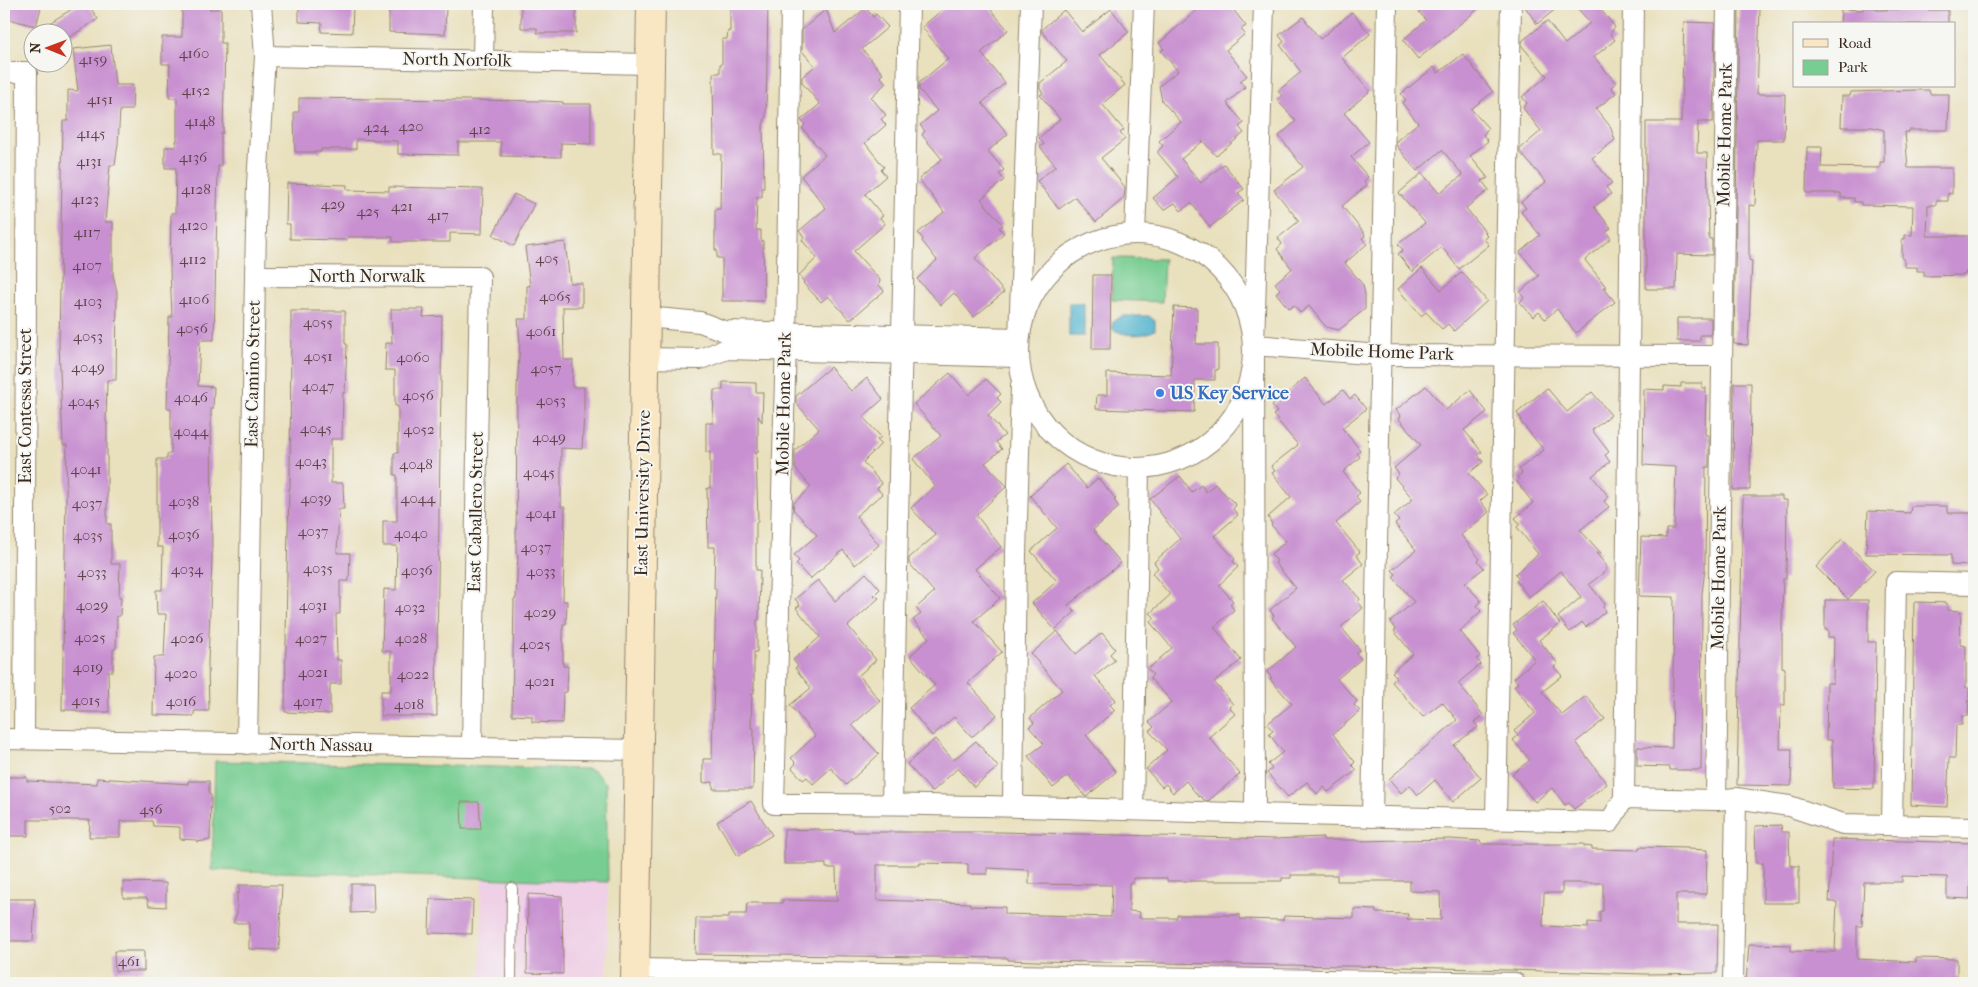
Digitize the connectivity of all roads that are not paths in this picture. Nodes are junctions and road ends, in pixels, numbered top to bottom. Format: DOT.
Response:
graph roads {
  1 [pos="261,4"];
  2 [pos="484,4"];
  3 [pos="651,4"];
  4 [pos="790,4"];
  5 [pos="909,4"];
  6 [pos="1031,4"];
  7 [pos="1144,4"];
  8 [pos="1264,4"];
  9 [pos="1387,4"];
  10 [pos="1511,4"];
  11 [pos="1633,4"];
  12 [pos="1727,4"];
  13 [pos="265,56"];
  14 [pos="483,61"];
  15 [pos="650,64"];
  16 [pos="4,72"];
  17 [pos="1135,233"];
  18 [pos="255,276"];
  19 [pos="480,277"];
  20 [pos="646,318"];
  21 [pos="786,341"];
  22 [pos="902,344"];
  23 [pos="1254,345"];
  24 [pos="1380,355"];
  25 [pos="1505,355"];
  26 [pos="1630,356"];
  27 [pos="1722,356"];
  28 [pos="1019,357"];
  29 [pos="645,358"];
  30 [pos="1139,469"];
  31 [pos="1974,584"];
  32 [pos="4,739"];
  33 [pos="24,739"];
  34 [pos="247,744"];
  35 [pos="472,747"];
  36 [pos="639,750"];
  37 [pos="1624,798"];
  38 [pos="1726,799"];
  39 [pos="892,803"];
  40 [pos="1013,805"];
  41 [pos="1133,809"];
  42 [pos="1255,814"];
  43 [pos="1372,816"];
  44 [pos="1496,819"];
  45 [pos="1892,825"];
  46 [pos="1974,827"];
  47 [pos="512,888"];
  48 [pos="636,976"];
  49 [pos="962,979"];
  50 [pos="1138,980"];
  51 [pos="1314,982"];
  52 [pos="511,983"];
  53 [pos="1494,983"];
  54 [pos="1516,983"];
  55 [pos="1733,983"];
  1 -- 13 [label="street, East Camino Street"];
  2 -- 14 [label="street"];
  3 -- 15 [label="main road, East University Drive"];
  4 -- 21 [label="street, Mobile Home Park"];
  5 -- 22 [label="street"];
  6 -- 28 [label="street"];
  7 -- 17 [label="street"];
  8 -- 23 [label="street"];
  9 -- 24 [label="street"];
  10 -- 25 [label="street"];
  11 -- 26 [label="street"];
  12 -- 27 [label="street, Mobile Home Park"];
  13 -- 14 [label="street, North Norfolk"];
  13 -- 18 [label="street, East Camino Street"];
  14 -- 15 [label="street, North Norfolk"];
  15 -- 20 [label="main road, East University Drive"];
  16 -- 33 [label="street, East Contessa Street"];
  17 -- 23 [label="street"];
  17 -- 28 [label="street"];
  18 -- 19 [label="street, North Norwalk"];
  18 -- 34 [label="street, East Camino Street"];
  19 -- 35 [label="street, East Caballero Street"];
  20 -- 21 [label="street"];
  20 -- 29 [label="main road, East University Drive"];
  21 -- 22 [label="street"];
  21 -- 29 [label="street"];
  21 -- 39 [label="street, Mobile Home Park"];
  22 -- 28 [label="street"];
  22 -- 39 [label="street"];
  23 -- 24 [label="street, Mobile Home Park"];
  23 -- 30 [label="street"];
  23 -- 42 [label="street"];
  24 -- 25 [label="street, Mobile Home Park"];
  24 -- 43 [label="street"];
  25 -- 26 [label="street, Mobile Home Park"];
  25 -- 44 [label="street"];
  26 -- 27 [label="street, Mobile Home Park"];
  26 -- 37 [label="street"];
  27 -- 38 [label="street, Mobile Home Park"];
  28 -- 30 [label="street"];
  28 -- 40 [label="street"];
  29 -- 36 [label="main road, East University Drive"];
  30 -- 41 [label="street"];
  31 -- 45 [label="street"];
  32 -- 33 [label="street, North Nassau"];
  33 -- 34 [label="street, North Nassau"];
  34 -- 35 [label="street, North Nassau"];
  35 -- 36 [label="street, North Nassau"];
  36 -- 48 [label="main road, East University Drive"];
  37 -- 38 [label="street"];
  37 -- 44 [label="street"];
  38 -- 45 [label="street"];
  38 -- 55 [label="street, Mobile Home Park"];
  39 -- 40 [label="street"];
  40 -- 41 [label="street"];
  41 -- 42 [label="street"];
  42 -- 43 [label="street"];
  43 -- 44 [label="street"];
  45 -- 46 [label="street"];
  47 -- 52 [label="lane"];
  48 -- 49 [label="street"];
  49 -- 50 [label="street"];
  50 -- 51 [label="street"];
  51 -- 53 [label="street"];
  53 -- 54 [label="street"];
}
